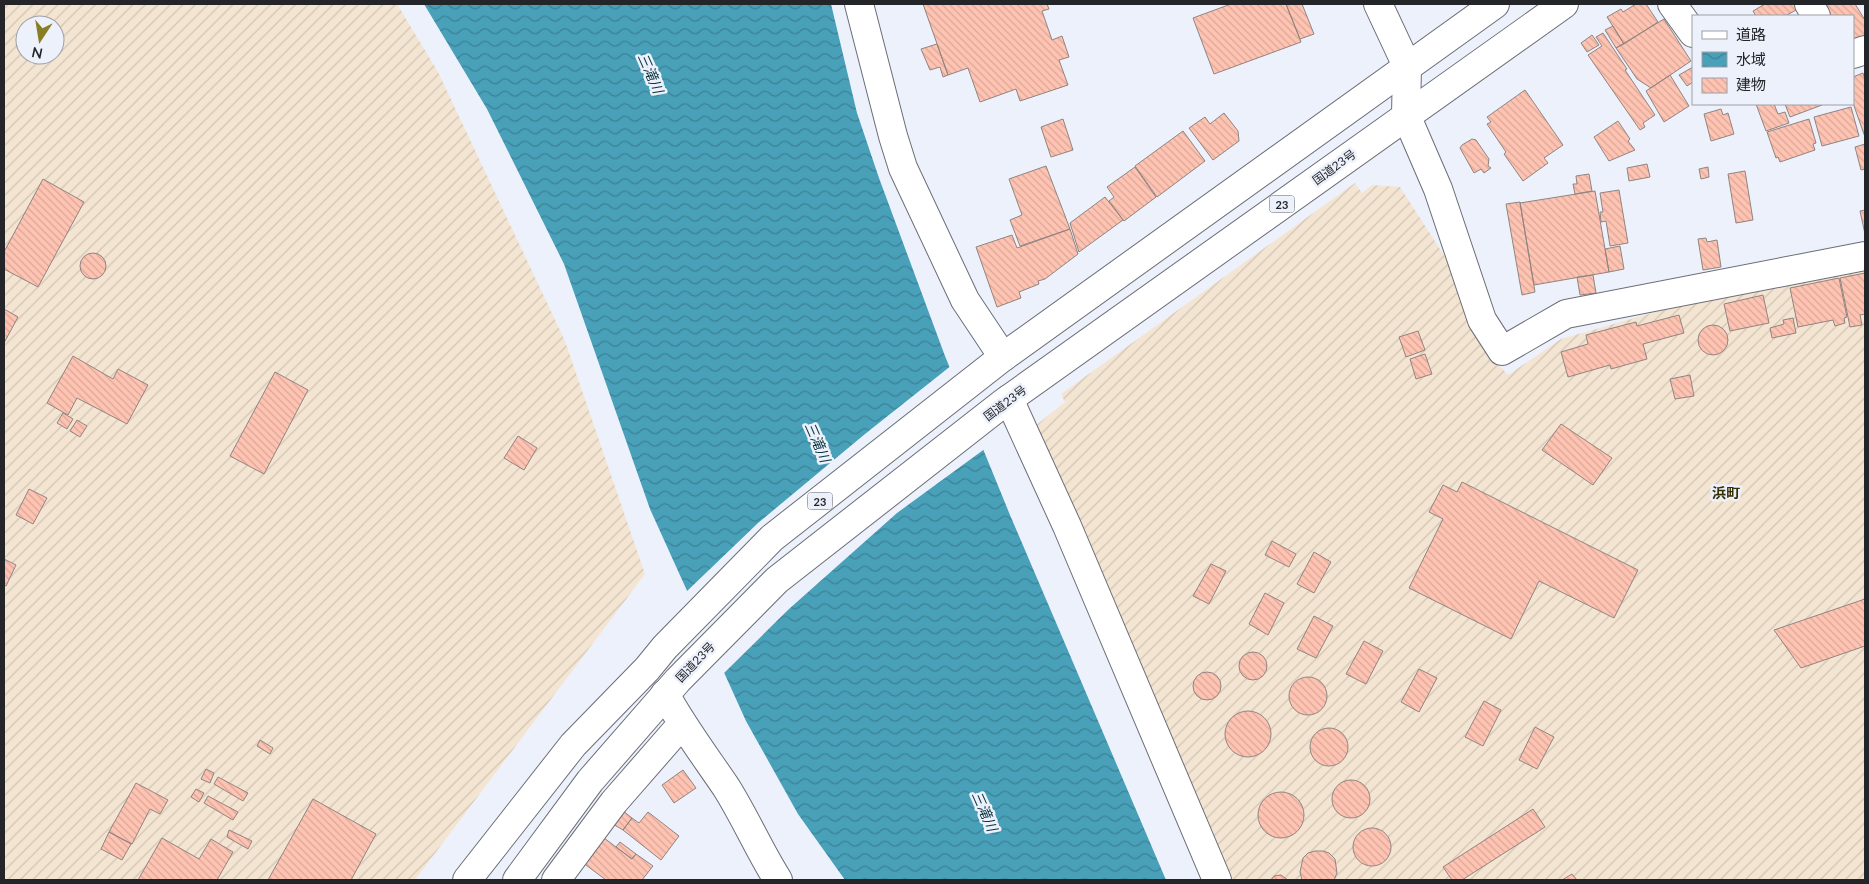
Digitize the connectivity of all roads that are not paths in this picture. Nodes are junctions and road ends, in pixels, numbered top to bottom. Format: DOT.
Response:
graph roads {
  1 [pos="859,4"];
  2 [pos="1378,4"];
  3 [pos="1495,4"];
  4 [pos="1564,4"];
  5 [pos="1672,4"];
  6 [pos="1809,4"];
  7 [pos="1815,15"];
  8 [pos="1692,32"];
  9 [pos="1407,66"];
  10 [pos="1406,115"];
  11 [pos="1865,256"];
  12 [pos="995,363"];
  13 [pos="1006,402"];
  14 [pos="671,687"];
  15 [pos="682,724"];
  16 [pos="467,880"];
  17 [pos="517,880"];
  18 [pos="556,880"];
  19 [pos="778,880"];
  20 [pos="1217,880"];
  1 -- 12 [label="main road"];
  2 -- 9 [label="main road"];
  3 -- 9 [label="main road, 23"];
  4 -- 10 [label="main road, 国道23号 / 23"];
  5 -- 8 [label="main road"];
  6 -- 7 [label="main road"];
  9 -- 10 [label="main road"];
  9 -- 12 [label="main road, 23"];
  10 -- 11 [label="main road"];
  10 -- 13 [label="main road, 国道23号 / 23"];
  12 -- 16 [label="main road, 23"];
  13 -- 14 [label="main road, 国道23号 / 23"];
  13 -- 20 [label="main road"];
  14 -- 15 [label="main road"];
  14 -- 17 [label="main road, 国道23号 / 23"];
  15 -- 18 [label="main road"];
  15 -- 19 [label="main road"];
}
